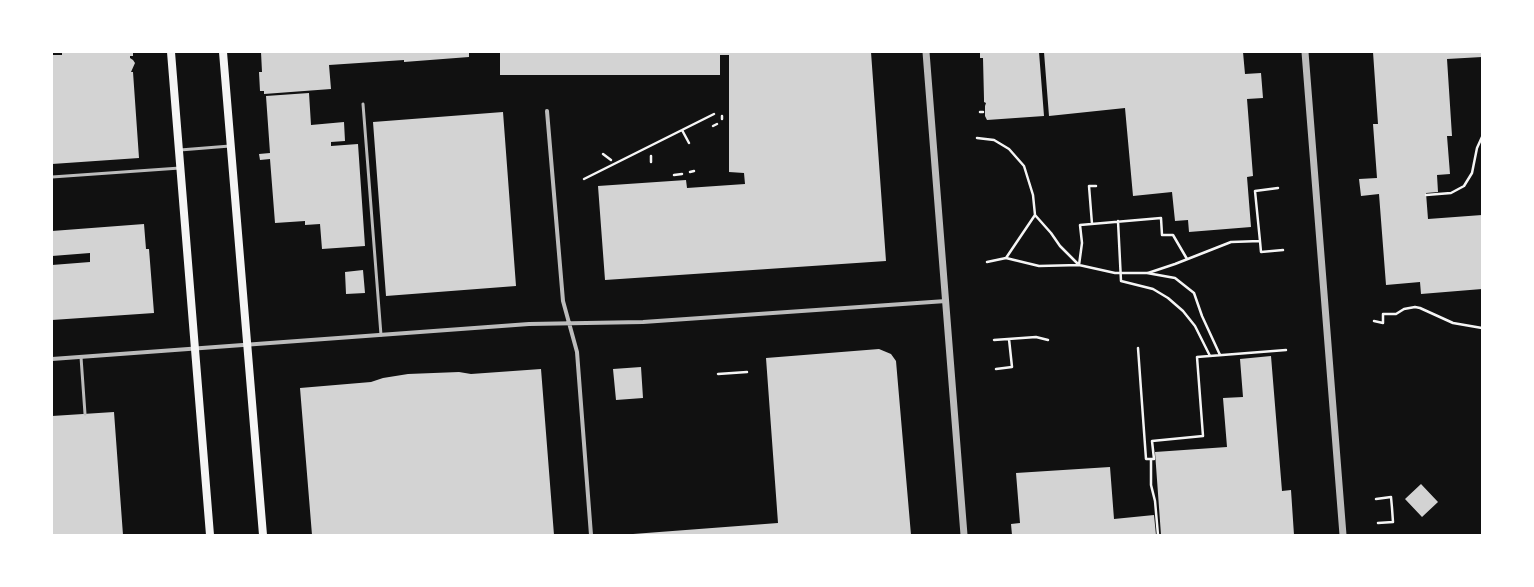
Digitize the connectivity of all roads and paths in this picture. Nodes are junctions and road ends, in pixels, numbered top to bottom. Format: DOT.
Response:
graph roads {
  1 [pos="170,52"];
  2 [pos="223,52"];
  3 [pos="926,52"];
  4 [pos="1305,52"];
  5 [pos="363,104"];
  6 [pos="547,111"];
  7 [pos="714,114"];
  8 [pos="717,124"];
  9 [pos="713,126"];
  10 [pos="682,130"];
  11 [pos="1482,137"];
  12 [pos="977,138"];
  13 [pos="689,143"];
  14 [pos="230,146"];
  15 [pos="178,150"];
  16 [pos="603,154"];
  17 [pos="651,156"];
  18 [pos="612,160"];
  19 [pos="651,162"];
  20 [pos="180,168"];
  21 [pos="694,171"];
  22 [pos="690,172"];
  23 [pos="682,174"];
  24 [pos="674,175"];
  25 [pos="52,177"];
  26 [pos="584,179"];
  27 [pos="1096,186"];
  28 [pos="1278,188"];
  29 [pos="1426,195"];
  30 [pos="1035,216"];
  31 [pos="1118,222"];
  32 [pos="1092,224"];
  33 [pos="1260,241"];
  34 [pos="1283,250"];
  35 [pos="1006,258"];
  36 [pos="1187,259"];
  37 [pos="988,262"];
  38 [pos="1079,265"];
  39 [pos="1121,273"];
  40 [pos="1147,273"];
  41 [pos="946,301"];
  42 [pos="1374,321"];
  43 [pos="569,323"];
  44 [pos="1482,328"];
  45 [pos="381,335"];
  46 [pos="1009,339"];
  47 [pos="994,340"];
  48 [pos="1048,340"];
  49 [pos="246,345"];
  50 [pos="1138,348"];
  51 [pos="195,349"];
  52 [pos="1286,350"];
  53 [pos="1220,355"];
  54 [pos="1210,356"];
  55 [pos="80,357"];
  56 [pos="52,359"];
  57 [pos="996,369"];
  58 [pos="747,372"];
  59 [pos="718,374"];
  60 [pos="85,414"];
  61 [pos="1151,459"];
  62 [pos="1376,499"];
  63 [pos="1378,523"];
  64 [pos="210,535"];
  65 [pos="263,535"];
  66 [pos="591,535"];
  67 [pos="964,535"];
  68 [pos="1158,535"];
  69 [pos="1343,535"];
  1 -- 15 [label="main road"];
  2 -- 14 [label="main road"];
  3 -- 41 [label="street"];
  4 -- 69 [label="street"];
  5 -- 45 [label="lane"];
  6 -- 43 [label="street"];
  7 -- 10 [label="path"];
  8 -- 9 [label="path"];
  10 -- 13 [label="path"];
  10 -- 26 [label="path"];
  11 -- 29 [label="path"];
  12 -- 30 [label="path"];
  14 -- 15 [label="lane"];
  14 -- 49 [label="main road"];
  15 -- 20 [label="main road"];
  16 -- 18 [label="path"];
  17 -- 19 [label="path"];
  20 -- 25 [label="lane"];
  20 -- 51 [label="main road"];
  21 -- 22 [label="path"];
  23 -- 24 [label="path"];
  27 -- 32 [label="path"];
  28 -- 33 [label="path"];
  30 -- 35 [label="path"];
  30 -- 38 [label="path"];
  31 -- 32 [label="path"];
  31 -- 36 [label="path"];
  31 -- 39 [label="path"];
  32 -- 38 [label="path"];
  33 -- 34 [label="path"];
  33 -- 36 [label="path"];
  35 -- 37 [label="path"];
  35 -- 38 [label="path"];
  36 -- 40 [label="path"];
  38 -- 39 [label="path"];
  39 -- 40 [label="path"];
  39 -- 54 [label="path"];
  40 -- 53 [label="path"];
  41 -- 43 [label="street"];
  41 -- 67 [label="street"];
  42 -- 44 [label="path"];
  43 -- 45 [label="street"];
  43 -- 66 [label="street"];
  45 -- 49 [label="street"];
  46 -- 47 [label="path"];
  46 -- 48 [label="path"];
  46 -- 57 [label="path"];
  49 -- 51 [label="street"];
  49 -- 65 [label="main road"];
  50 -- 61 [label="path"];
  51 -- 55 [label="street"];
  51 -- 64 [label="main road"];
  52 -- 53 [label="path"];
  53 -- 54 [label="path"];
  54 -- 61 [label="path"];
  55 -- 56 [label="street"];
  55 -- 60 [label="lane"];
  58 -- 59 [label="path"];
  61 -- 68 [label="path"];
  62 -- 63 [label="path"];
}
